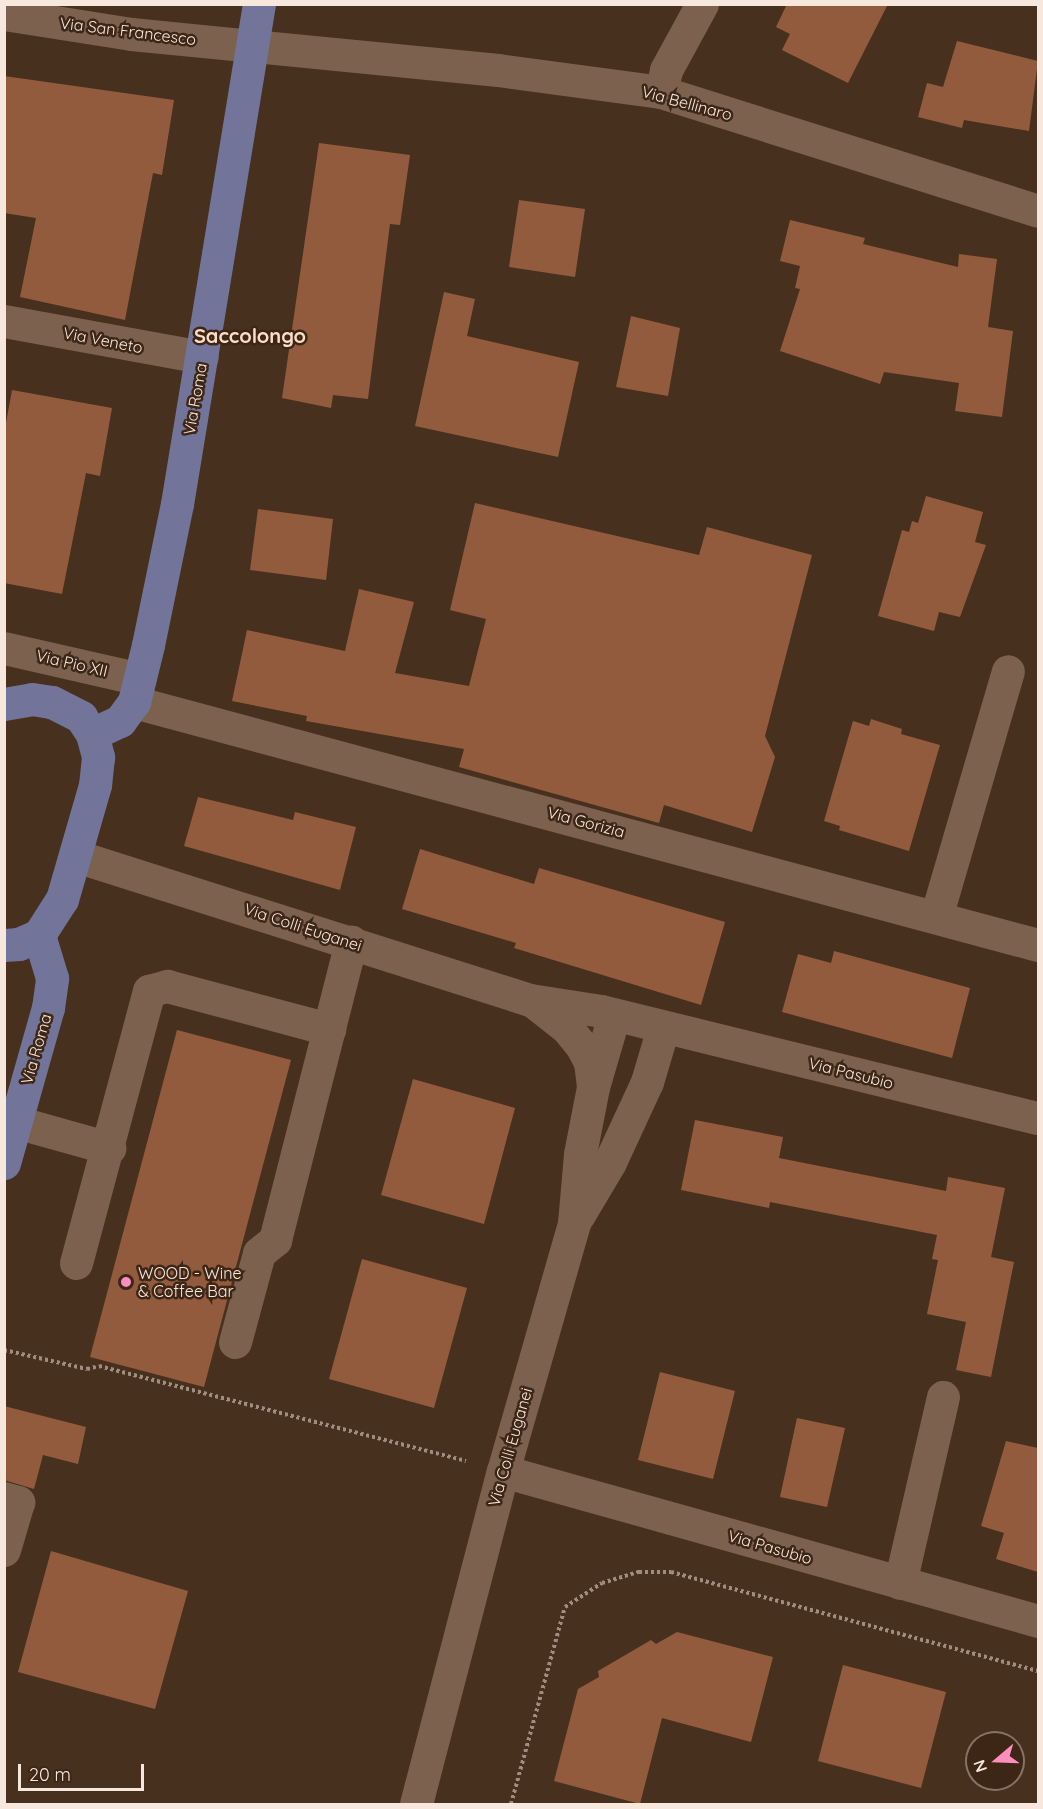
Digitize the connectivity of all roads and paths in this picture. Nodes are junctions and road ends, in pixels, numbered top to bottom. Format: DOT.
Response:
graph roads {
  1 [pos="259,4"];
  2 [pos="702,4"];
  3 [pos="4,14"];
  4 [pos="252,46"];
  5 [pos="661,92"];
  6 [pos="1038,211"];
  7 [pos="4,321"];
  8 [pos="202,357"];
  9 [pos="4,648"];
  10 [pos="1008,671"];
  11 [pos="137,690"];
  12 [pos="4,704"];
  13 [pos="92,734"];
  14 [pos="90,860"];
  15 [pos="936,917"];
  16 [pos="39,935"];
  17 [pos="351,942"];
  18 [pos="4,945"];
  19 [pos="1038,945"];
  20 [pos="530,1000"];
  21 [pos="614,1015"];
  22 [pos="663,1028"];
  23 [pos="329,1029"];
  24 [pos="593,1087"];
  25 [pos="1038,1119"];
  26 [pos="16,1122"];
  27 [pos="109,1148"];
  28 [pos="4,1163"];
  29 [pos="574,1223"];
  30 [pos="76,1263"];
  31 [pos="235,1342"];
  32 [pos="4,1350"];
  33 [pos="943,1397"];
  34 [pos="503,1470"];
  35 [pos="4,1498"];
  36 [pos="4,1550"];
  37 [pos="900,1583"];
  38 [pos="1038,1621"];
  39 [pos="1038,1671"];
  40 [pos="416,1804"];
  41 [pos="511,1804"];
  1 -- 4 [label="main road, Via Roma"];
  2 -- 5 [label="street"];
  3 -- 4 [label="street, Via San Francesco"];
  4 -- 5 [label="street, Via Bellinaro"];
  4 -- 8 [label="main road, Via Roma"];
  5 -- 6 [label="street, Via Bellinaro"];
  7 -- 8 [label="street, Via Veneto"];
  8 -- 11 [label="main road, Via Roma"];
  9 -- 11 [label="street, Via Pio XII"];
  10 -- 15 [label="street"];
  11 -- 13 [label="main road"];
  11 -- 15 [label="street, Via Gorizia"];
  12 -- 13 [label="main road"];
  13 -- 14 [label="main road"];
  14 -- 16 [label="main road"];
  14 -- 17 [label="street, Via Colli Euganei"];
  15 -- 19 [label="street, Via Gorizia"];
  16 -- 18 [label="main road"];
  16 -- 26 [label="main road, Via Roma"];
  17 -- 20 [label="street, Via Colli Euganei"];
  17 -- 23 [label="street"];
  20 -- 21 [label="street, Via Colli Euganei"];
  20 -- 24 [label="street, Via Colli Euganei"];
  21 -- 22 [label="street, Via Colli Euganei"];
  21 -- 24 [label="street, Via Colli Euganei"];
  22 -- 25 [label="street, Via Pasubio"];
  22 -- 29 [label="street"];
  23 -- 27 [label="street"];
  23 -- 31 [label="street"];
  24 -- 29 [label="street, Via Colli Euganei"];
  26 -- 27 [label="street"];
  26 -- 28 [label="main road, Via Roma"];
  27 -- 30 [label="street"];
  29 -- 34 [label="street, Via Colli Euganei"];
  32 -- 34 [label="path"];
  33 -- 37 [label="street"];
  34 -- 37 [label="street, Via Pasubio"];
  34 -- 40 [label="street, Via Colli Euganei"];
  35 -- 36 [label="street"];
  37 -- 38 [label="street, Via Pasubio"];
  39 -- 41 [label="path"];
}
